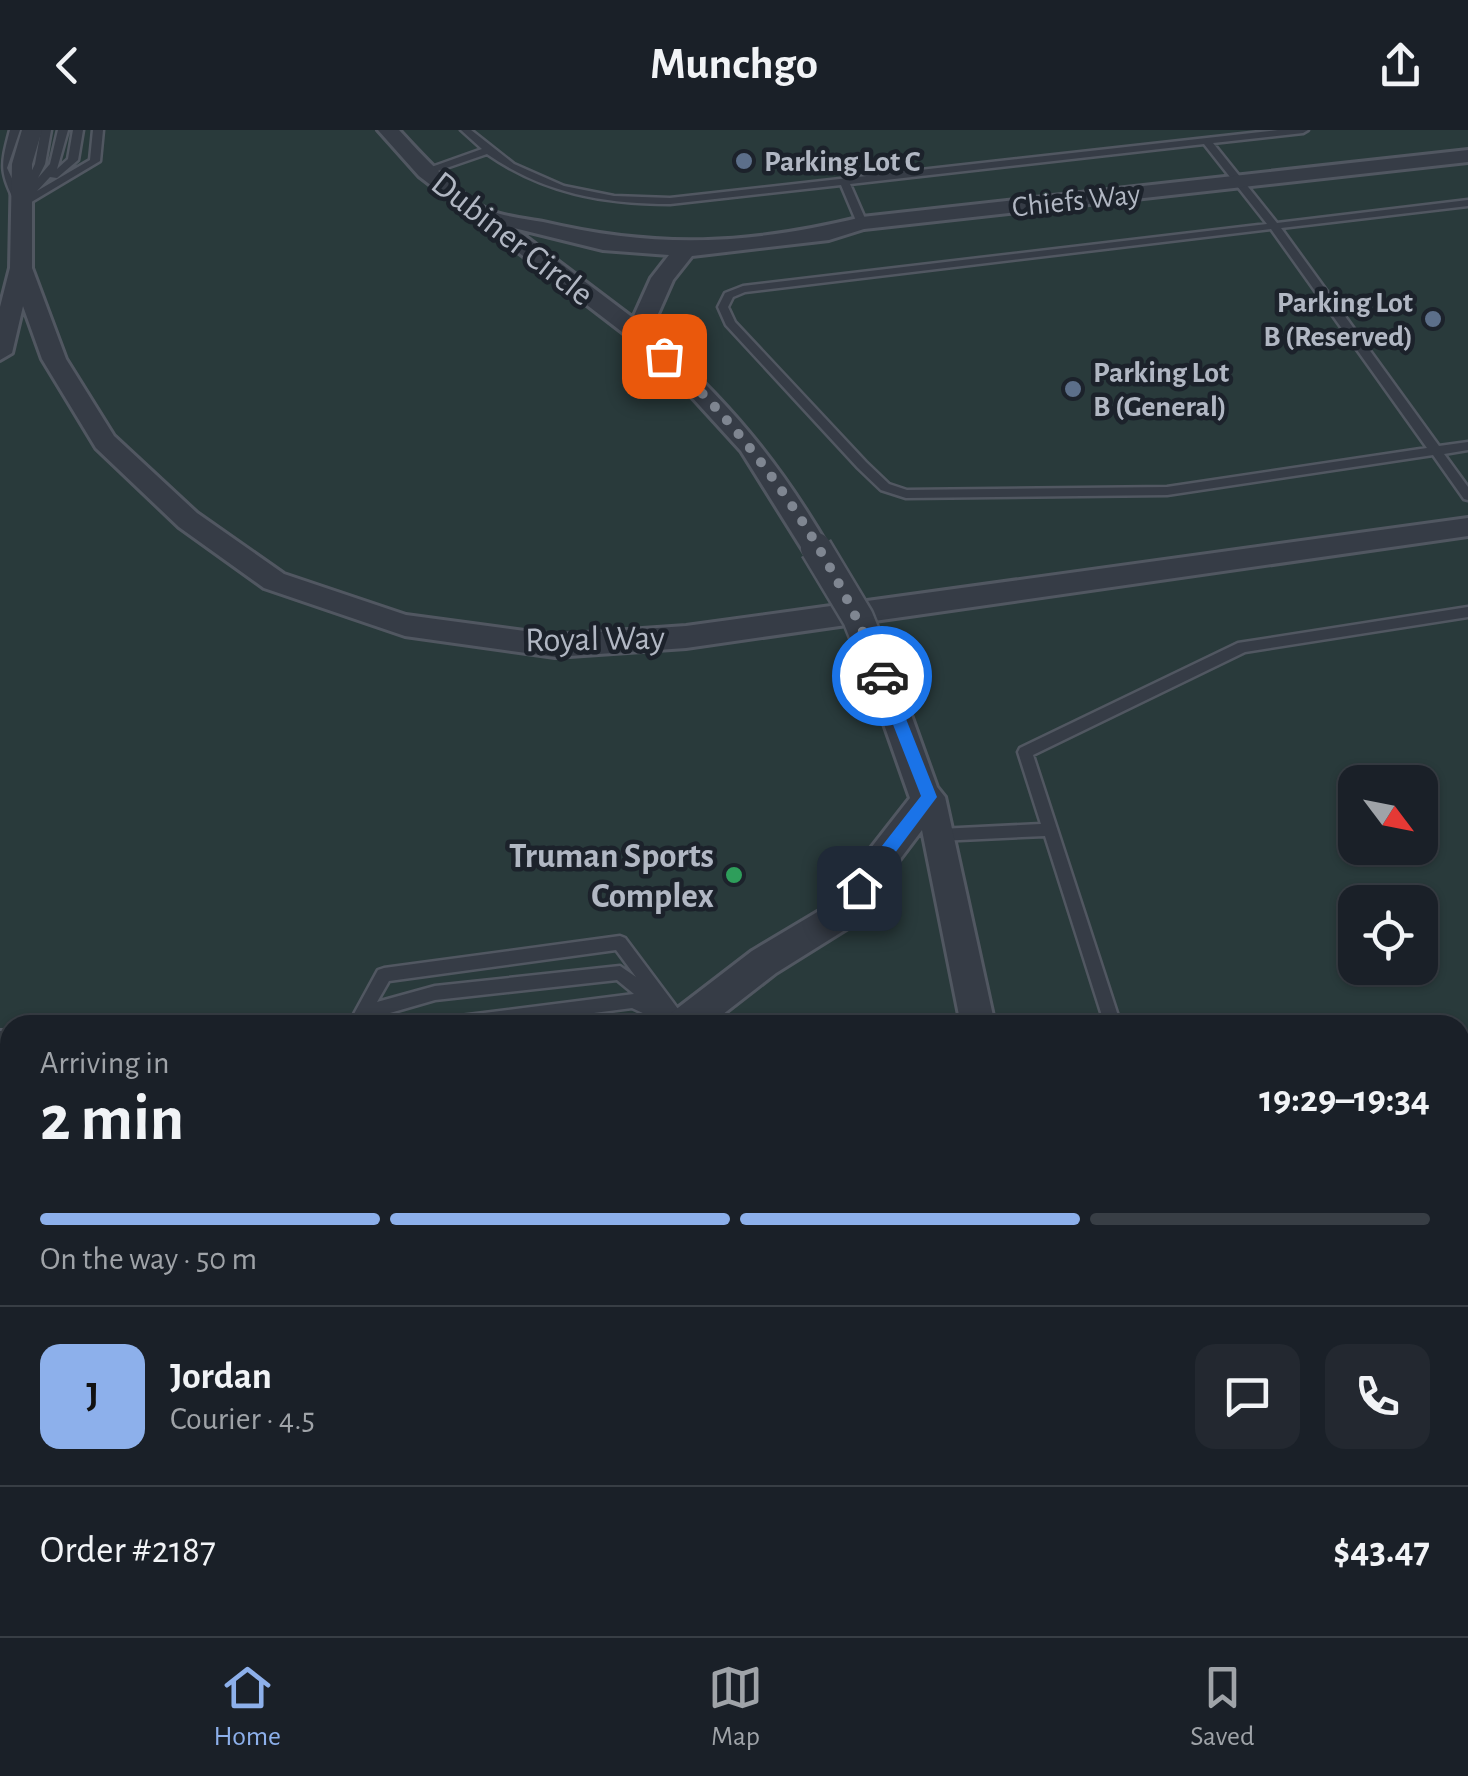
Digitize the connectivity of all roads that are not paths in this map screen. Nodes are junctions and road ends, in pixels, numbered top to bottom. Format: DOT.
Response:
graph roads {
  1 [pos="14,130"];
  2 [pos="32,130"];
  3 [pos="46,130"];
  4 [pos="63,130"];
  5 [pos="78,130"];
  6 [pos="98,130"];
  7 [pos="388,130"];
  8 [pos="466,130"];
  9 [pos="1303,130"];
  10 [pos="1207,141"];
  11 [pos="489,150"];
  12 [pos="1468,156"];
  13 [pos="426,172"];
  14 [pos="844,182"];
  15 [pos="1240,182"];
  16 [pos="7,194"];
  17 [pos="1468,203"];
  18 [pos="477,214"];
  19 [pos="862,223"];
  20 [pos="1274,226"];
  21 [pos="685,250"];
  22 [pos="22,268"];
  23 [pos="638,334"];
  24 [pos="0,353"];
  25 [pos="1468,446"];
  26 [pos="1434,451"];
  27 [pos="1468,496"];
  28 [pos="1468,527"];
  29 [pos="1468,612"];
  30 [pos="929,797"];
  31 [pos="1050,830"];
  32 [pos="940,835"];
  33 [pos="362,1015"];
  34 [pos="373,1015"];
  35 [pos="522,1015"];
  36 [pos="661,1015"];
  37 [pos="670,1015"];
  38 [pos="674,1015"];
  39 [pos="695,1015"];
  40 [pos="976,1015"];
  41 [pos="1109,1015"];
  1 -- 16 [label="lane"];
  2 -- 16 [label="street, Royal Way"];
  3 -- 16 [label="lane"];
  4 -- 16 [label="lane"];
  5 -- 16 [label="lane"];
  6 -- 16 [label="lane"];
  7 -- 13 [label="street, Dubiner Circle"];
  8 -- 11 [label="lane"];
  9 -- 10 [label="lane"];
  10 -- 14 [label="lane"];
  10 -- 15 [label="lane"];
  11 -- 13 [label="lane"];
  11 -- 14 [label="lane"];
  12 -- 15 [label="street, Chiefs Way"];
  13 -- 18 [label="street, Dubiner Circle"];
  14 -- 19 [label="lane"];
  15 -- 19 [label="street, Chiefs Way"];
  15 -- 20 [label="lane"];
  16 -- 22 [label="street, Royal Way"];
  17 -- 20 [label="lane"];
  18 -- 21 [label="street, Chiefs Way"];
  18 -- 23 [label="street, Dubiner Circle"];
  19 -- 21 [label="street, Chiefs Way"];
  20 -- 26 [label="lane"];
  20 -- 26 [label="lane"];
  21 -- 23 [label="street"];
  22 -- 24 [label="street"];
  22 -- 28 [label="street, Royal Way"];
  23 -- 30 [label="street, Dubiner Circle, bridge"];
  25 -- 26 [label="lane"];
  26 -- 27 [label="lane"];
  29 -- 31 [label="lane"];
  30 -- 32 [label="street, Dubiner Circle"];
  30 -- 39 [label="street"];
  31 -- 32 [label="lane"];
  31 -- 41 [label="lane"];
  32 -- 40 [label="street, Dubiner Circle"];
  33 -- 38 [label="lane"];
  34 -- 37 [label="lane"];
  35 -- 36 [label="lane"];
}
